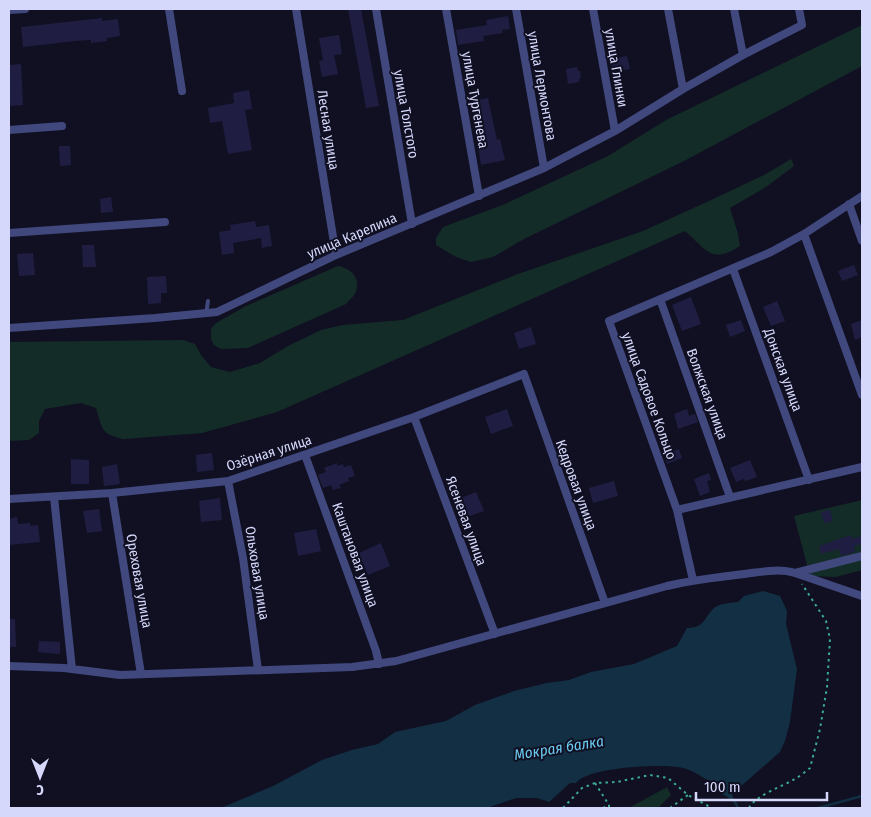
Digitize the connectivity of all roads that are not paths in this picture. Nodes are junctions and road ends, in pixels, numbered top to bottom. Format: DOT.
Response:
graph roads {
  1 [pos="25,9"];
  2 [pos="169,9"];
  3 [pos="296,9"];
  4 [pos="376,9"];
  5 [pos="446,9"];
  6 [pos="516,9"];
  7 [pos="593,9"];
  8 [pos="668,9"];
  9 [pos="734,9"];
  10 [pos="799,9"];
  11 [pos="9,10"];
  12 [pos="742,55"];
  13 [pos="683,89"];
  14 [pos="182,91"];
  15 [pos="62,126"];
  16 [pos="9,130"];
  17 [pos="615,131"];
  18 [pos="544,168"];
  19 [pos="479,196"];
  20 [pos="862,196"];
  21 [pos="849,204"];
  22 [pos="165,222"];
  23 [pos="412,224"];
  24 [pos="9,233"];
  25 [pos="804,234"];
  26 [pos="862,241"];
  27 [pos="336,255"];
  28 [pos="733,269"];
  29 [pos="660,299"];
  30 [pos="208,301"];
  31 [pos="206,314"];
  32 [pos="9,328"];
  33 [pos="524,374"];
  34 [pos="862,395"];
  35 [pos="414,417"];
  36 [pos="305,455"];
  37 [pos="862,468"];
  38 [pos="809,480"];
  39 [pos="228,481"];
  40 [pos="112,493"];
  41 [pos="54,497"];
  42 [pos="730,497"];
  43 [pos="9,499"];
  44 [pos="677,510"];
  45 [pos="862,556"];
  46 [pos="795,572"];
  47 [pos="693,580"];
  48 [pos="862,596"];
  49 [pos="605,603"];
  50 [pos="494,634"];
  51 [pos="379,664"];
  52 [pos="9,666"];
  53 [pos="72,669"];
  54 [pos="258,670"];
  55 [pos="141,674"];
  1 -- 11 [label="street"];
  2 -- 14 [label="street"];
  3 -- 27 [label="street, Лесная улица"];
  4 -- 23 [label="street, улица Толстого"];
  5 -- 19 [label="street, улица Тургенева"];
  6 -- 18 [label="street, улица Лермонтова"];
  7 -- 17 [label="street, улица Глинки"];
  8 -- 13 [label="street"];
  9 -- 12 [label="street"];
  10 -- 12 [label="street, улица Карелина"];
  12 -- 13 [label="street, улица Карелина"];
  13 -- 17 [label="street, улица Карелина"];
  15 -- 16 [label="street"];
  17 -- 18 [label="street, улица Карелина"];
  18 -- 19 [label="street, улица Карелина"];
  19 -- 23 [label="street, улица Карелина"];
  20 -- 21 [label="street, улица Садовое Кольцо"];
  21 -- 25 [label="street, улица Садовое Кольцо"];
  21 -- 26 [label="street"];
  22 -- 24 [label="street"];
  23 -- 27 [label="street, улица Карелина"];
  25 -- 28 [label="street, улица Садовое Кольцо"];
  25 -- 34 [label="street"];
  27 -- 31 [label="street, улица Карелина"];
  28 -- 29 [label="street, улица Садовое Кольцо"];
  28 -- 38 [label="street, Донская улица"];
  29 -- 42 [label="street, Волжская улица"];
  29 -- 44 [label="street, улица Садовое Кольцо"];
  30 -- 31 [label="lane"];
  31 -- 32 [label="street, улица Карелина"];
  33 -- 35 [label="street, Озёрная улица"];
  33 -- 49 [label="street, Кедровая улица"];
  35 -- 36 [label="street, Озёрная улица"];
  35 -- 50 [label="street, Ясеневая улица"];
  36 -- 39 [label="street, Озёрная улица"];
  36 -- 51 [label="street, Каштановая улица"];
  37 -- 38 [label="street"];
  38 -- 42 [label="street"];
  39 -- 40 [label="street, Озёрная улица"];
  39 -- 54 [label="street, Ольховая улица"];
  40 -- 41 [label="street, Озёрная улица"];
  40 -- 55 [label="street, Ореховая улица"];
  41 -- 43 [label="street, Озёрная улица"];
  41 -- 53 [label="street"];
  42 -- 44 [label="street"];
  44 -- 47 [label="street"];
  45 -- 46 [label="street"];
  46 -- 47 [label="street"];
  46 -- 48 [label="street"];
  47 -- 49 [label="street"];
  49 -- 50 [label="street"];
  50 -- 51 [label="street"];
  51 -- 54 [label="street"];
  52 -- 53 [label="street"];
  53 -- 55 [label="street"];
  54 -- 55 [label="street"];
}
